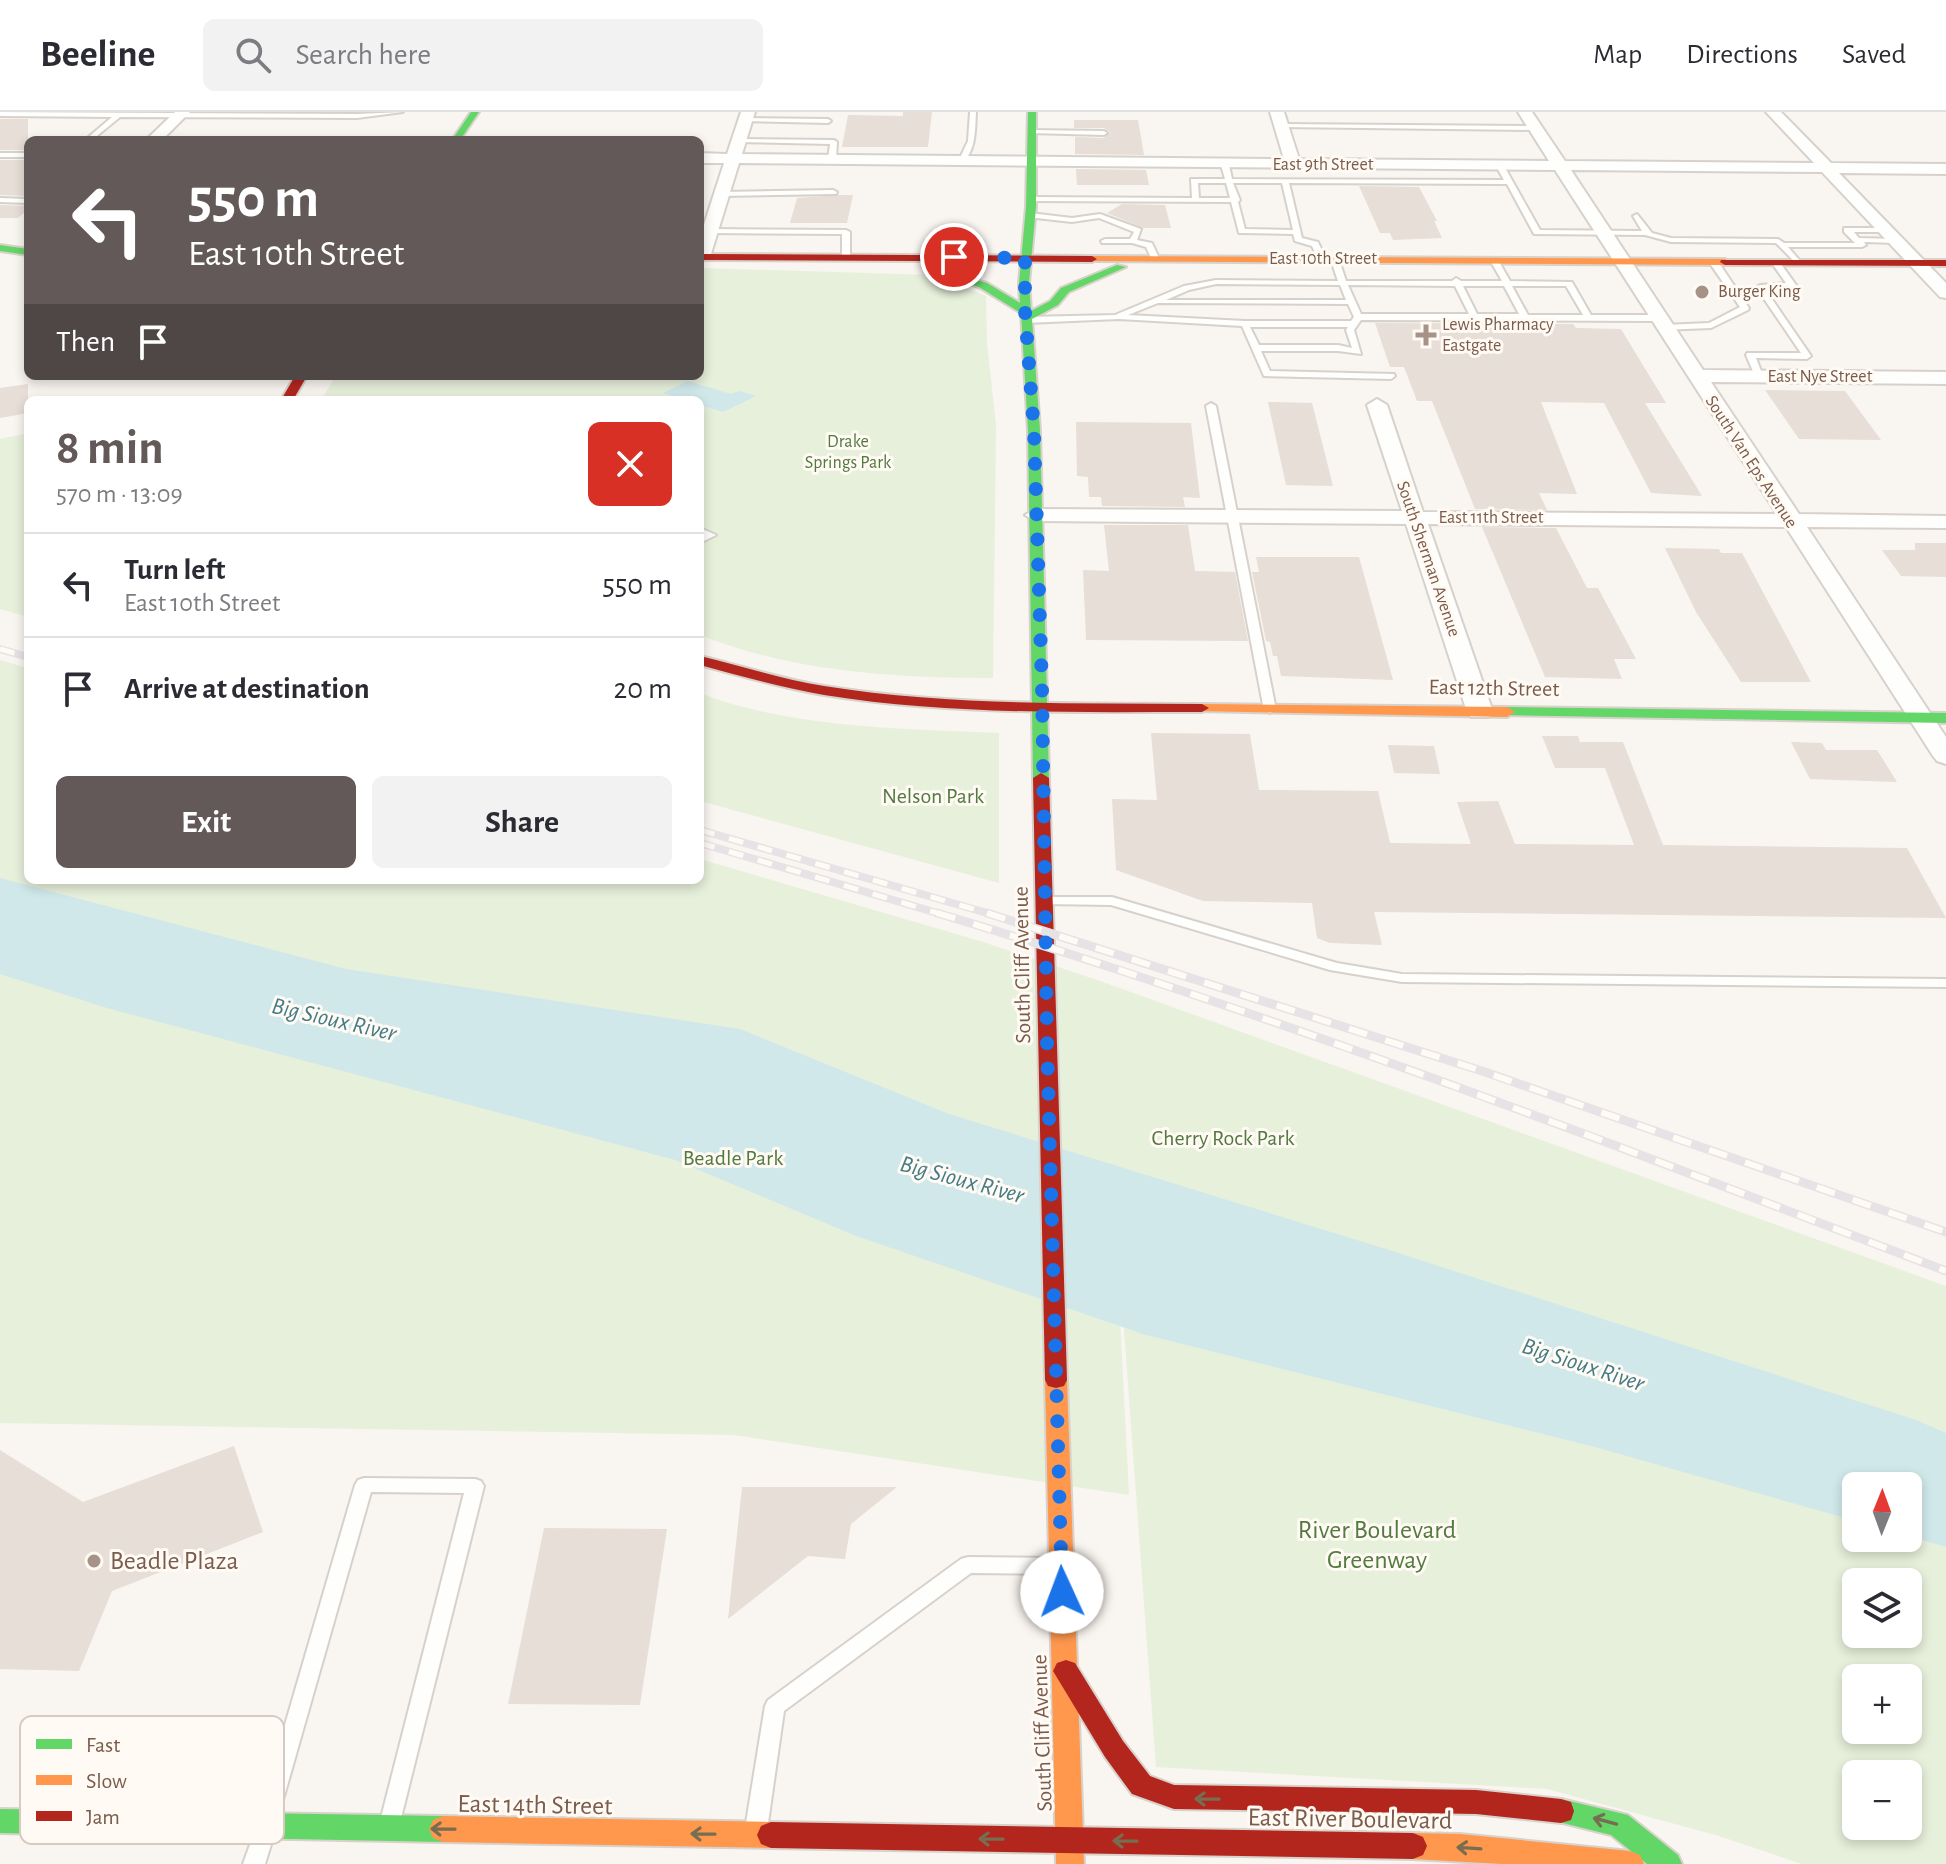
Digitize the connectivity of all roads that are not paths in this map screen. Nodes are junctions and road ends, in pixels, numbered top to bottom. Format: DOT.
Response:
graph roads {
  1 [pos="400,112"];
  2 [pos="475,112"];
  3 [pos="973,112"];
  4 [pos="1525,112"];
  5 [pos="1773,112"];
  6 [pos="181,113"];
  7 [pos="0,114"];
  8 [pos="328,114"];
  9 [pos="118,115"];
  10 [pos="747,116"];
  11 [pos="1030,119"];
  12 [pos="1279,119"];
  13 [pos="828,121"];
  14 [pos="1535,128"];
  15 [pos="1104,133"];
  16 [pos="93,136"];
  17 [pos="157,136"];
  18 [pos="459,136"];
  19 [pos="739,141"];
  20 [pos="0,155"];
  21 [pos="24,155"];
  22 [pos="704,158"];
  23 [pos="732,158"];
  24 [pos="832,159"];
  25 [pos="963,160"];
  26 [pos="1031,162"];
  27 [pos="1225,165"];
  28 [pos="1293,165"];
  29 [pos="1500,166"];
  30 [pos="1560,166"];
  31 [pos="1826,168"];
  32 [pos="1946,169"];
  33 [pos="1232,181"];
  34 [pos="1285,181"];
  35 [pos="1509,182"];
  36 [pos="833,192"];
  37 [pos="722,194"];
  38 [pos="0,200"];
  39 [pos="1196,200"];
  40 [pos="1236,200"];
  41 [pos="24,201"];
  42 [pos="1031,207"];
  43 [pos="1637,216"];
  44 [pos="1072,220"];
  45 [pos="1086,225"];
  46 [pos="1071,230"];
  47 [pos="710,231"];
  48 [pos="1297,232"];
  49 [pos="1887,232"];
  50 [pos="1602,233"];
  51 [pos="1648,233"];
  52 [pos="1115,235"];
  53 [pos="1857,240"];
  54 [pos="1105,241"];
  55 [pos="1132,241"];
  56 [pos="0,248"];
  57 [pos="704,248"];
  58 [pos="24,251"];
  59 [pos="24,253"];
  60 [pos="1778,254"];
  61 [pos="0,256"];
  62 [pos="704,257"];
  63 [pos="808,257"];
  64 [pos="846,257"];
  65 [pos="1025,258"];
  66 [pos="1155,258"];
  67 [pos="1175,259"];
  68 [pos="1328,260"];
  69 [pos="1494,260"];
  70 [pos="1620,261"];
  71 [pos="1713,262"];
  72 [pos="1917,263"];
  73 [pos="1946,263"];
  74 [pos="1456,280"];
  75 [pos="1343,283"];
  76 [pos="1507,284"];
  77 [pos="1944,290"];
  78 [pos="1155,302"];
  79 [pos="1352,302"];
  80 [pos="1026,316"];
  81 [pos="1116,317"];
  82 [pos="1474,317"];
  83 [pos="1525,317"];
  84 [pos="1589,318"];
  85 [pos="1356,320"];
  86 [pos="1661,323"];
  87 [pos="1245,324"];
  88 [pos="1255,348"];
  89 [pos="1391,376"];
  90 [pos="1695,376"];
  91 [pos="1759,376"];
  92 [pos="1946,378"];
  93 [pos="1377,405"];
  94 [pos="1211,406"];
  95 [pos="1036,515"];
  96 [pos="1234,516"];
  97 [pos="1413,517"];
  98 [pos="1789,520"];
  99 [pos="1946,522"];
  100 [pos="704,661"];
  101 [pos="1042,707"];
  102 [pos="1270,710"];
  103 [pos="1480,712"];
  104 [pos="1921,718"];
  105 [pos="1946,718"];
  106 [pos="1946,756"];
  107 [pos="1044,901"];
  108 [pos="1946,983"];
  109 [pos="1062,1567"];
  110 [pos="1065,1668"];
  111 [pos="284,1760"];
  112 [pos="0,1821"];
  113 [pos="20,1821"];
  114 [pos="284,1825"];
  115 [pos="389,1828"];
  116 [pos="755,1835"];
  117 [pos="1069,1840"];
  118 [pos="260,1844"];
  119 [pos="1050,1856"];
  120 [pos="254,1864"];
  121 [pos="1070,1864"];
  122 [pos="1630,1864"];
  123 [pos="1668,1864"];
  1 -- 8 [label="lane"];
  2 -- 18 [label="main road"];
  3 -- 25 [label="lane"];
  4 -- 14 [label="street, South Van Eps Avenue"];
  5 -- 31 [label="street"];
  6 -- 8 [label="lane"];
  6 -- 9 [label="lane"];
  6 -- 17 [label="street"];
  7 -- 9 [label="lane"];
  9 -- 16 [label="lane"];
  10 -- 13 [label="lane"];
  10 -- 19 [label="street"];
  11 -- 15 [label="lane"];
  11 -- 26 [label="main road, South Cliff Avenue"];
  12 -- 14 [label="lane"];
  12 -- 28 [label="street"];
  14 -- 30 [label="street, South Van Eps Avenue"];
  19 -- 23 [label="street"];
  19 -- 24 [label="lane"];
  20 -- 21 [label="lane"];
  22 -- 23 [label="street, East 9th Street"];
  23 -- 24 [label="street, East 9th Street"];
  23 -- 37 [label="street"];
  24 -- 25 [label="street, East 9th Street"];
  25 -- 26 [label="street, East 9th Street"];
  26 -- 27 [label="street, East 9th Street"];
  26 -- 42 [label="main road, South Cliff Avenue"];
  27 -- 28 [label="street, East 9th Street"];
  27 -- 33 [label="lane"];
  28 -- 29 [label="street, East 9th Street"];
  29 -- 30 [label="street, East 9th Street"];
  29 -- 35 [label="lane"];
  30 -- 31 [label="street, East 9th Street"];
  30 -- 50 [label="street, South Van Eps Avenue"];
  31 -- 32 [label="street, East 9th Street"];
  31 -- 49 [label="street"];
  33 -- 34 [label="lane"];
  33 -- 39 [label="lane"];
  33 -- 40 [label="lane"];
  34 -- 35 [label="lane"];
  34 -- 48 [label="lane"];
  35 -- 50 [label="lane"];
  36 -- 37 [label="lane"];
  37 -- 47 [label="street"];
  38 -- 41 [label="lane"];
  39 -- 40 [label="lane"];
  39 -- 42 [label="lane"];
  40 -- 48 [label="lane"];
  42 -- 44 [label="lane"];
  42 -- 65 [label="main road, South Cliff Avenue"];
  43 -- 51 [label="lane"];
  44 -- 45 [label="lane"];
  44 -- 46 [label="lane"];
  44 -- 55 [label="lane"];
  47 -- 57 [label="street"];
  47 -- 64 [label="lane"];
  48 -- 68 [label="lane"];
  49 -- 53 [label="lane"];
  49 -- 53 [label="lane"];
  49 -- 72 [label="street"];
  50 -- 51 [label="lane"];
  50 -- 70 [label="street, South Van Eps Avenue"];
  51 -- 60 [label="lane"];
  52 -- 55 [label="lane"];
  53 -- 60 [label="lane"];
  54 -- 55 [label="lane"];
  55 -- 66 [label="lane"];
  56 -- 58 [label="main road"];
  59 -- 61 [label="main road"];
  60 -- 71 [label="main road, East 10th Street"];
  60 -- 72 [label="main road, East 10th Street"];
  60 -- 91 [label="lane"];
  62 -- 63 [label="main road, East 10th Street"];
  63 -- 64 [label="main road, East 10th Street"];
  63 -- 80 [label="main road"];
  64 -- 65 [label="main road, East 10th Street"];
  65 -- 66 [label="main road, East 10th Street"];
  65 -- 80 [label="main road, South Cliff Avenue"];
  66 -- 67 [label="main road, East 10th Street"];
  67 -- 68 [label="main road, East 10th Street"];
  67 -- 80 [label="main road"];
  68 -- 69 [label="main road, East 10th Street"];
  68 -- 75 [label="lane"];
  69 -- 70 [label="main road, East 10th Street"];
  69 -- 76 [label="lane"];
  70 -- 71 [label="main road, East 10th Street"];
  70 -- 86 [label="street, South Van Eps Avenue"];
  71 -- 86 [label="lane"];
  72 -- 73 [label="main road, East 10th Street"];
  72 -- 77 [label="street"];
  74 -- 75 [label="lane"];
  74 -- 76 [label="lane"];
  74 -- 82 [label="lane"];
  75 -- 78 [label="lane"];
  75 -- 79 [label="lane"];
  76 -- 83 [label="lane"];
  76 -- 84 [label="lane"];
  78 -- 79 [label="lane"];
  78 -- 81 [label="lane"];
  79 -- 85 [label="lane"];
  80 -- 81 [label="lane"];
  80 -- 95 [label="main road, South Cliff Avenue"];
  81 -- 87 [label="lane"];
  82 -- 83 [label="lane"];
  82 -- 85 [label="lane"];
  83 -- 84 [label="lane"];
  84 -- 86 [label="lane"];
  85 -- 87 [label="lane"];
  85 -- 88 [label="lane"];
  86 -- 90 [label="street, South Van Eps Avenue"];
  87 -- 88 [label="lane"];
  88 -- 89 [label="lane"];
  90 -- 91 [label="street, East Nye Street"];
  90 -- 98 [label="street, South Van Eps Avenue"];
  91 -- 92 [label="street, East Nye Street"];
  93 -- 97 [label="street, South Sherman Avenue"];
  94 -- 96 [label="lane"];
  95 -- 96 [label="street, East 11th Street"];
  95 -- 101 [label="main road, South Cliff Avenue"];
  96 -- 97 [label="street, East 11th Street"];
  96 -- 102 [label="lane"];
  97 -- 98 [label="street, East 11th Street"];
  97 -- 103 [label="street, South Sherman Avenue"];
  98 -- 99 [label="street, East 11th Street"];
  98 -- 104 [label="street, South Van Eps Avenue"];
  100 -- 101 [label="main road, East 12th Street"];
  101 -- 102 [label="main road, East 12th Street"];
  101 -- 107 [label="main road, South Cliff Avenue"];
  102 -- 103 [label="main road, East 12th Street"];
  103 -- 104 [label="main road, East 12th Street"];
  104 -- 105 [label="main road, East 12th Street"];
  104 -- 106 [label="street, South Van Eps Avenue"];
  107 -- 108 [label="lane"];
  107 -- 109 [label="main road, South Cliff Avenue"];
  109 -- 110 [label="main road, South Cliff Avenue"];
  109 -- 116 [label="lane"];
  110 -- 117 [label="main road, South Cliff Avenue"];
  123 -- 110 [label="main road, one-way"];
  111 -- 115 [label="lane"];
  112 -- 113 [label="main road, East 14th Street"];
  114 -- 115 [label="main road, East 14th Street"];
  116 -- 115 [label="main road, East 14th Street, one-way"];
  117 -- 116 [label="main road, East 14th Street, one-way"];
  117 -- 119 [label="main road"];
  117 -- 121 [label="main road, South Cliff Avenue"];
  122 -- 117 [label="main road, East River Boulevard, one-way"];
  118 -- 120 [label="lane"];
}
